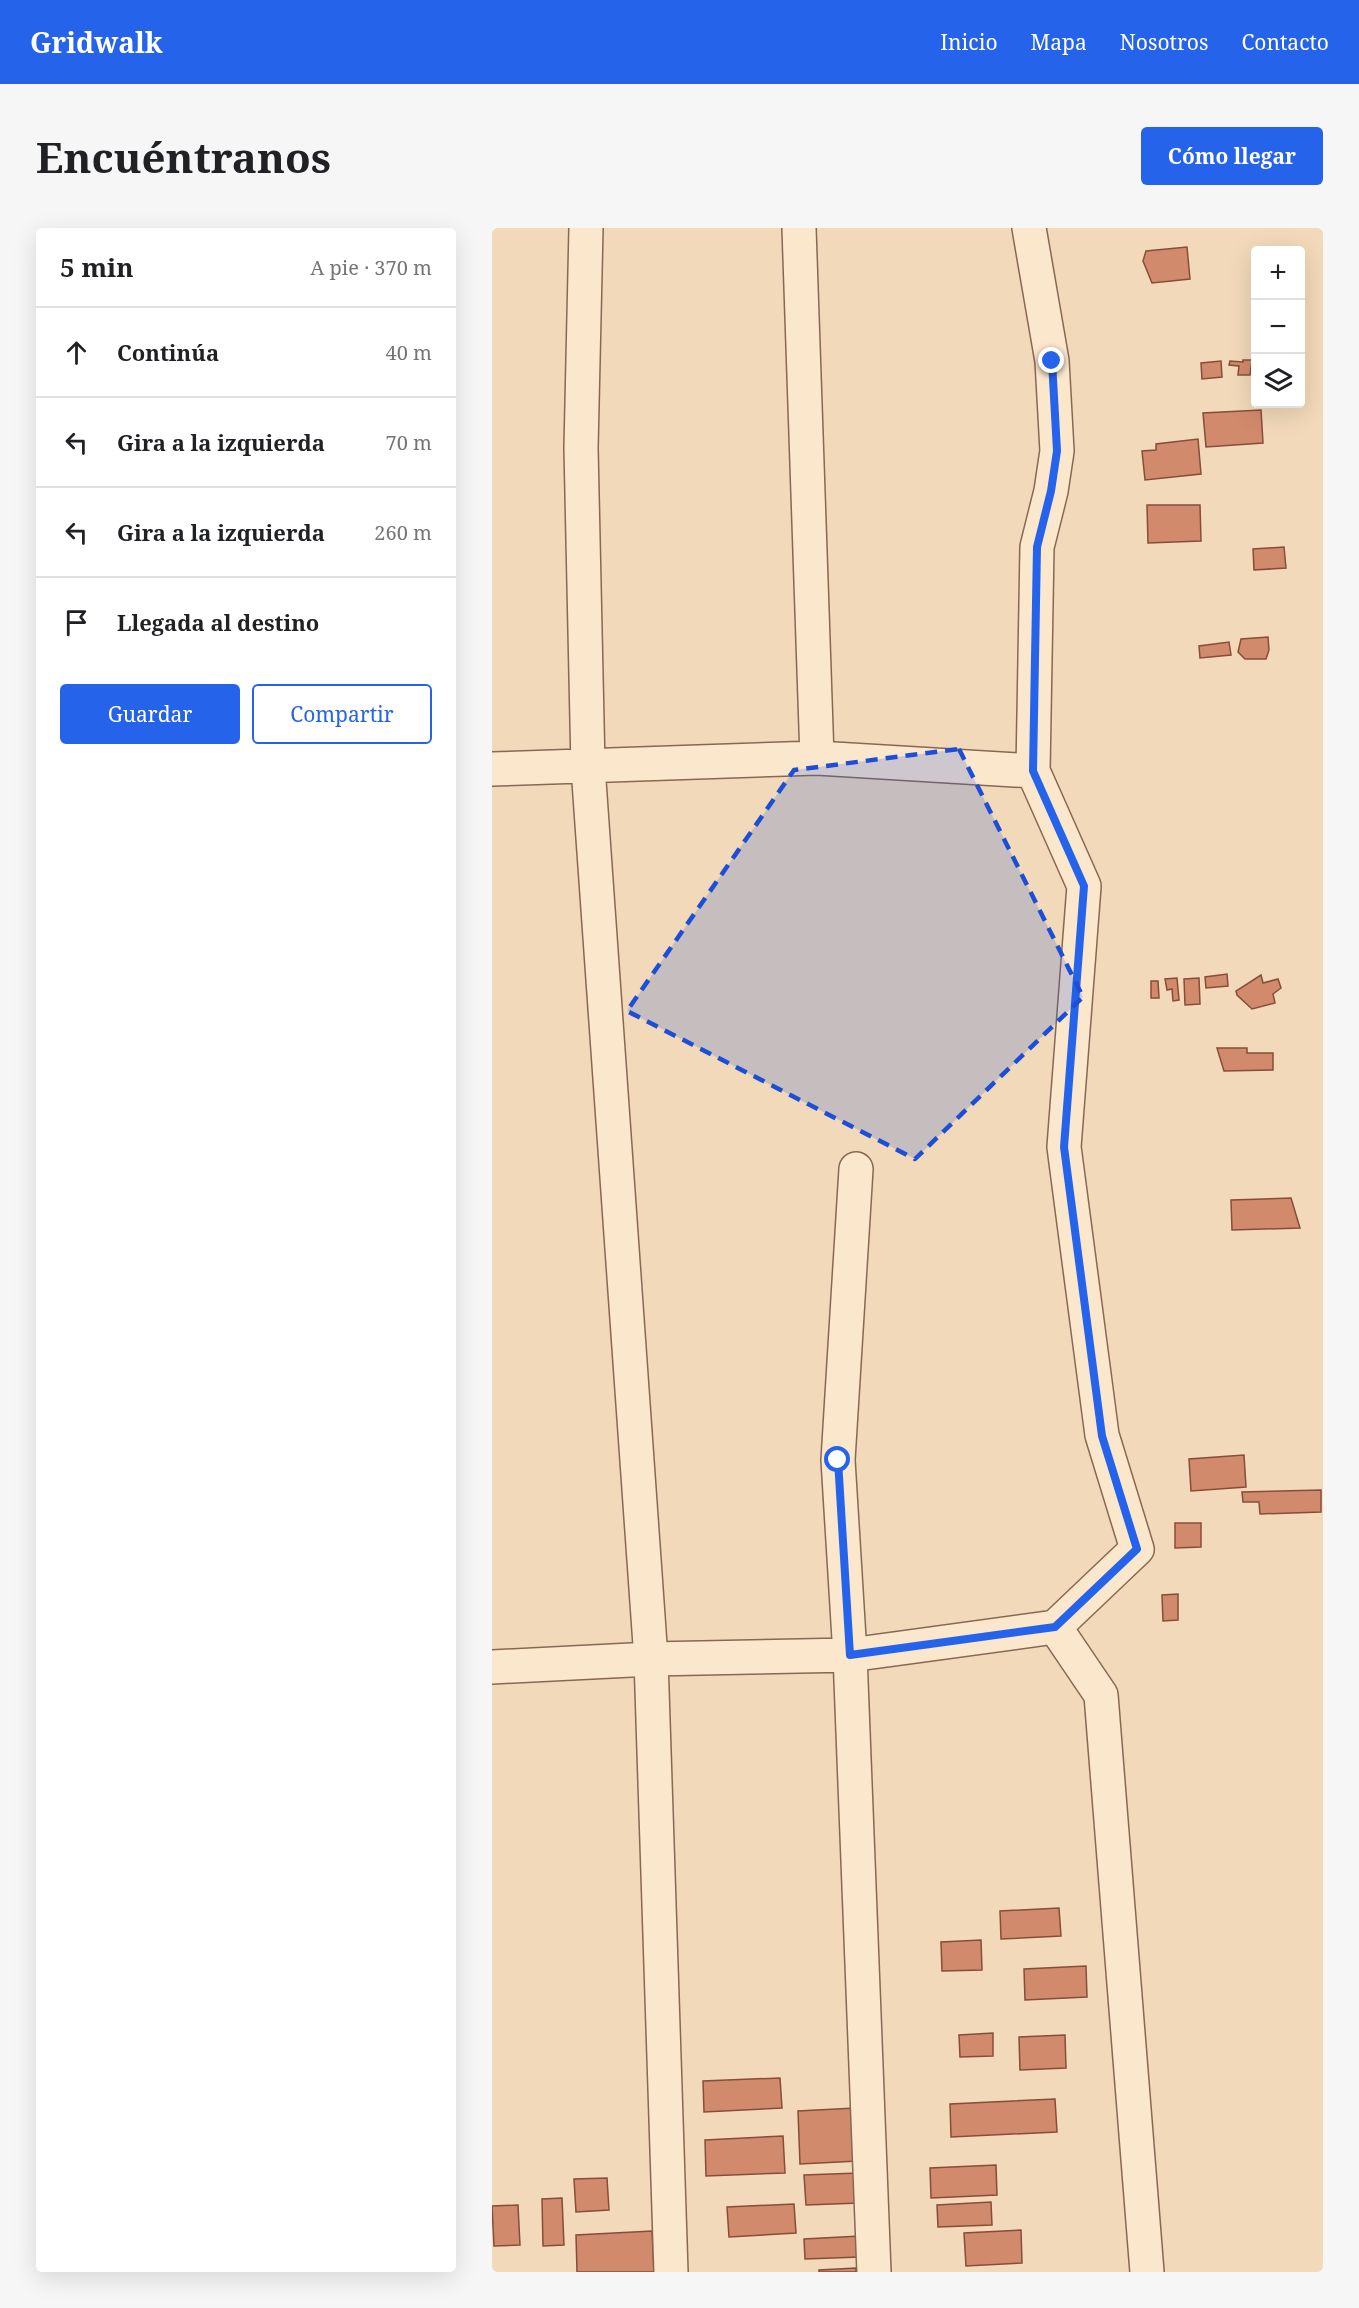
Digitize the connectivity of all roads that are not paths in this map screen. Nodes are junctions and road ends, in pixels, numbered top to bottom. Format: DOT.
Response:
graph roads {
  1 [pos="586,228"];
  2 [pos="799,228"];
  3 [pos="1029,228"];
  4 [pos="817,759"];
  5 [pos="588,767"];
  6 [pos="492,769"];
  7 [pos="1033,771"];
  8 [pos="856,1169"];
  9 [pos="1055,1627"];
  10 [pos="850,1655"];
  11 [pos="651,1659"];
  12 [pos="492,1667"];
  13 [pos="671,2272"];
  14 [pos="874,2272"];
  15 [pos="1147,2272"];
  1 -- 5 [label="street"];
  2 -- 4 [label="street"];
  3 -- 7 [label="street"];
  4 -- 5 [label="street"];
  4 -- 7 [label="street"];
  5 -- 6 [label="street"];
  5 -- 11 [label="street"];
  7 -- 9 [label="street"];
  8 -- 10 [label="street"];
  9 -- 10 [label="street"];
  9 -- 15 [label="street"];
  10 -- 11 [label="street"];
  10 -- 14 [label="street"];
  11 -- 12 [label="street"];
  11 -- 13 [label="street"];
}
